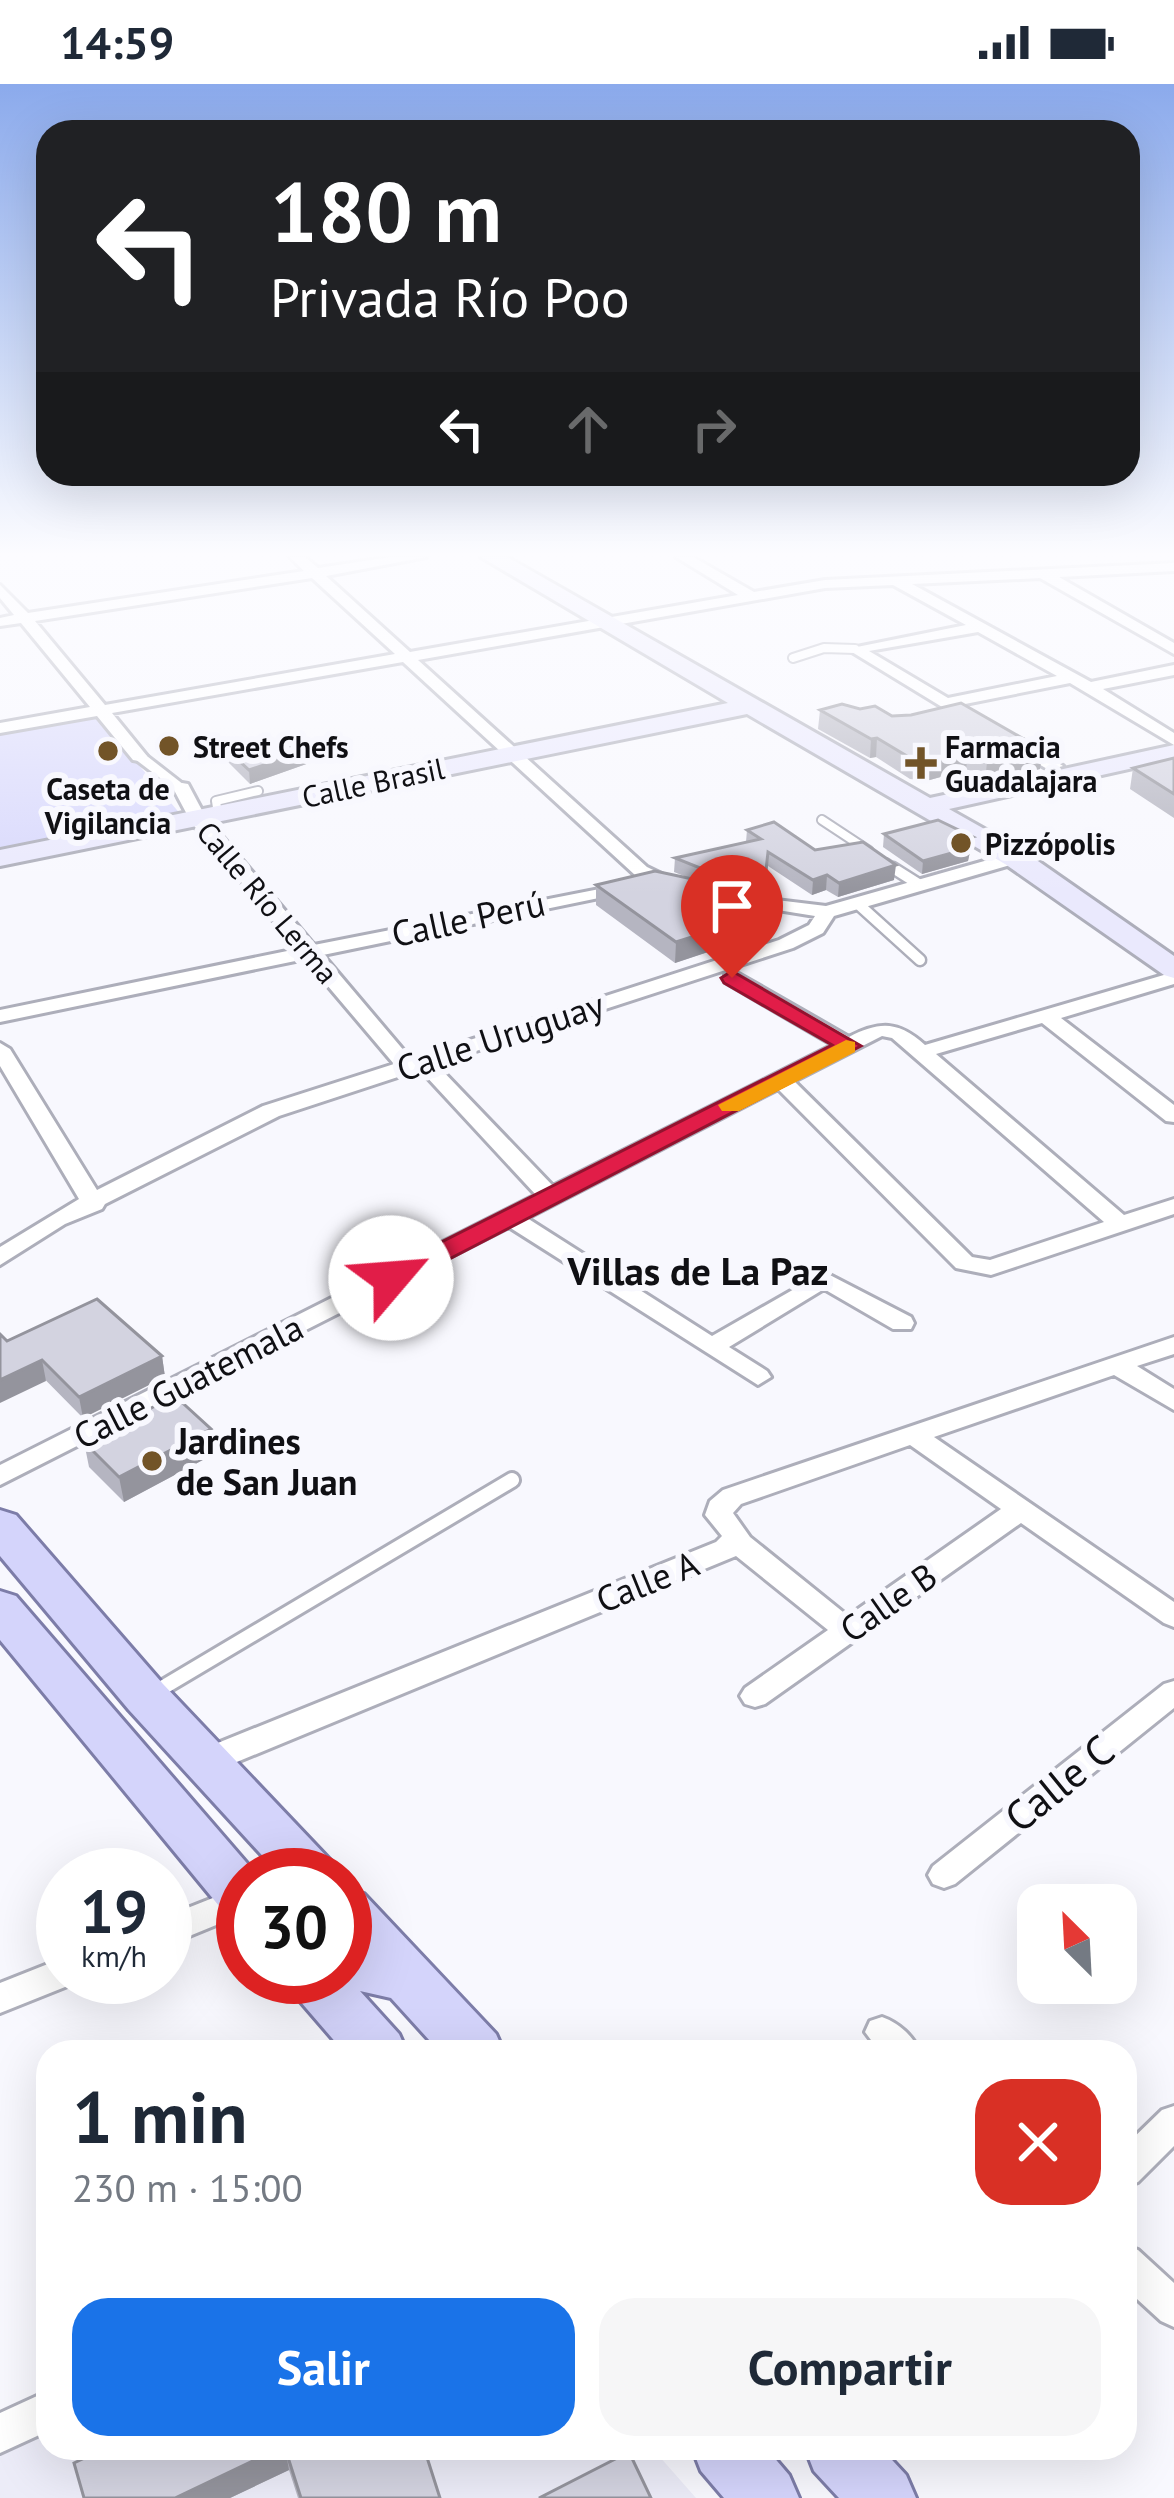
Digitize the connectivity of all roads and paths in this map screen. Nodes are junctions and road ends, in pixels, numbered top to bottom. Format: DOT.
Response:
graph roads {
  1 [pos="66,670"];
  2 [pos="335,670"];
  3 [pos="421,670"];
  4 [pos="683,670"];
  5 [pos="889,670"];
  6 [pos="1055,670"];
  7 [pos="1174,670"];
  8 [pos="1071,678"];
  9 [pos="1090,687"];
  10 [pos="945,703"];
  11 [pos="746,707"];
  12 [pos="98,711"];
  13 [pos="0,728"];
  14 [pos="1174,740"];
  15 [pos="1174,752"];
  16 [pos="514,753"];
  17 [pos="139,756"];
  18 [pos="1055,766"];
  19 [pos="1136,768"];
  20 [pos="1174,768"];
  21 [pos="182,788"];
  22 [pos="258,790"];
  23 [pos="937,814"];
  24 [pos="207,816"];
  25 [pos="822,820"];
  26 [pos="0,858"];
  27 [pos="1015,858"];
  28 [pos="655,880"];
  29 [pos="920,885"];
  30 [pos="688,890"];
  31 [pos="724,896"];
  32 [pos="857,903"];
  33 [pos="827,912"];
  34 [pos="307,951"];
  35 [pos="920,960"];
  36 [pos="1174,974"];
  37 [pos="732,978"];
  38 [pos="0,1016"];
  39 [pos="1047,1016"];
  40 [pos="849,1046"];
  41 [pos="0,1049"];
  42 [pos="922,1052"];
  43 [pos="406,1066"];
  44 [pos="781,1080"];
  45 [pos="1174,1116"];
  46 [pos="551,1196"];
  47 [pos="94,1204"];
  48 [pos="1174,1206"];
  49 [pos="511,1217"];
  50 [pos="1120,1224"];
  51 [pos="0,1258"];
  52 [pos="902,1323"];
  53 [pos="1174,1345"];
  54 [pos="711,1347"];
  55 [pos="1117,1365"];
  56 [pos="758,1377"];
  57 [pos="1174,1400"];
  58 [pos="912,1434"];
  59 [pos="0,1476"];
  60 [pos="512,1480"];
  61 [pos="1021,1509"];
  62 [pos="736,1541"];
  63 [pos="9,1543"];
  64 [pos="0,1608"];
  65 [pos="1174,1616"];
  66 [pos="848,1631"];
  67 [pos="51,1673"];
  68 [pos="1174,1691"];
  69 [pos="755,1696"];
  70 [pos="146,1697"];
  71 [pos="205,1762"];
  72 [pos="286,1848"];
  73 [pos="216,1866"];
  74 [pos="944,1875"];
  75 [pos="372,1939"];
  76 [pos="372,1970"];
  77 [pos="409,1978"];
  78 [pos="36,1983"];
  79 [pos="0,1998"];
  80 [pos="333,2004"];
  81 [pos="361,2040"];
  82 [pos="465,2040"];
  83 [pos="1174,2122"];
  84 [pos="1137,2158"];
  85 [pos="1137,2274"];
  86 [pos="1174,2308"];
  87 [pos="36,2416"];
  88 [pos="0,2433"];
  89 [pos="734,2460"];
  90 [pos="766,2498"];
  1 -- 12 [label="street, Calle Río Lerma"];
  2 -- 12 [label="street"];
  3 -- 16 [label="street"];
  4 -- 11 [label="main road"];
  5 -- 10 [label="street"];
  6 -- 8 [label="street"];
  7 -- 9 [label="street"];
  8 -- 9 [label="street"];
  8 -- 10 [label="street"];
  9 -- 14 [label="street"];
  10 -- 18 [label="street"];
  11 -- 16 [label="main road, Calle Brasil"];
  11 -- 23 [label="main road"];
  12 -- 13 [label="street"];
  12 -- 17 [label="street, Calle Río Lerma"];
  15 -- 19 [label="main road"];
  16 -- 24 [label="main road, Calle Brasil"];
  16 -- 28 [label="street"];
  17 -- 21 [label="street, Calle Río Lerma"];
  19 -- 20 [label="main road"];
  19 -- 23 [label="main road"];
  21 -- 24 [label="street, Calle Río Lerma"];
  22 -- 24 [label="lane"];
  23 -- 27 [label="main road"];
  24 -- 26 [label="main road, Calle Brasil"];
  24 -- 34 [label="street, Calle Río Lerma"];
  25 -- 29 [label="lane"];
  27 -- 29 [label="street, Calle Uruguay"];
  27 -- 36 [label="main road"];
  28 -- 30 [label="street"];
  28 -- 34 [label="street, Calle Perú"];
  29 -- 32 [label="street, Calle Uruguay"];
  31 -- 33 [label="street"];
  32 -- 33 [label="street, Calle Uruguay"];
  32 -- 35 [label="lane"];
  33 -- 43 [label="street, Calle Uruguay"];
  34 -- 38 [label="street, Calle Perú"];
  34 -- 43 [label="street, Calle Río Lerma"];
  36 -- 39 [label="street"];
  37 -- 40 [label="street"];
  39 -- 42 [label="street"];
  39 -- 45 [label="street"];
  40 -- 42 [label="street, Calle Guatemala"];
  40 -- 44 [label="street, Calle Guatemala"];
  41 -- 47 [label="street"];
  42 -- 50 [label="street"];
  43 -- 46 [label="street, Calle Río Lerma"];
  43 -- 47 [label="street, Calle Uruguay"];
  44 -- 46 [label="street, Calle Guatemala"];
  44 -- 50 [label="street"];
  46 -- 49 [label="street, Calle Guatemala"];
  47 -- 51 [label="street, Calle Uruguay"];
  48 -- 50 [label="street"];
  49 -- 54 [label="street"];
  49 -- 59 [label="street, Calle Guatemala"];
  52 -- 54 [label="street"];
  53 -- 55 [label="street, Calle A"];
  54 -- 56 [label="street"];
  55 -- 57 [label="street"];
  55 -- 58 [label="street, Calle A"];
  58 -- 61 [label="street"];
  58 -- 62 [label="street, Calle A"];
  60 -- 70 [label="lane"];
  61 -- 65 [label="street"];
  61 -- 66 [label="street, Calle B"];
  62 -- 66 [label="street"];
  62 -- 71 [label="street, Calle A"];
  63 -- 70 [label="main road"];
  64 -- 67 [label="main road"];
  66 -- 69 [label="street, Calle B"];
  67 -- 71 [label="main road"];
  67 -- 73 [label="main road"];
  68 -- 74 [label="street, Calle C"];
  70 -- 71 [label="main road"];
  71 -- 72 [label="main road"];
  75 -- 77 [label="main road"];
  76 -- 77 [label="main road"];
  77 -- 82 [label="main road"];
  78 -- 79 [label="street"];
  80 -- 81 [label="main road"];
  83 -- 84 [label="street"];
  85 -- 86 [label="street"];
  87 -- 88 [label="street"];
  89 -- 90 [label="main road"];
}
